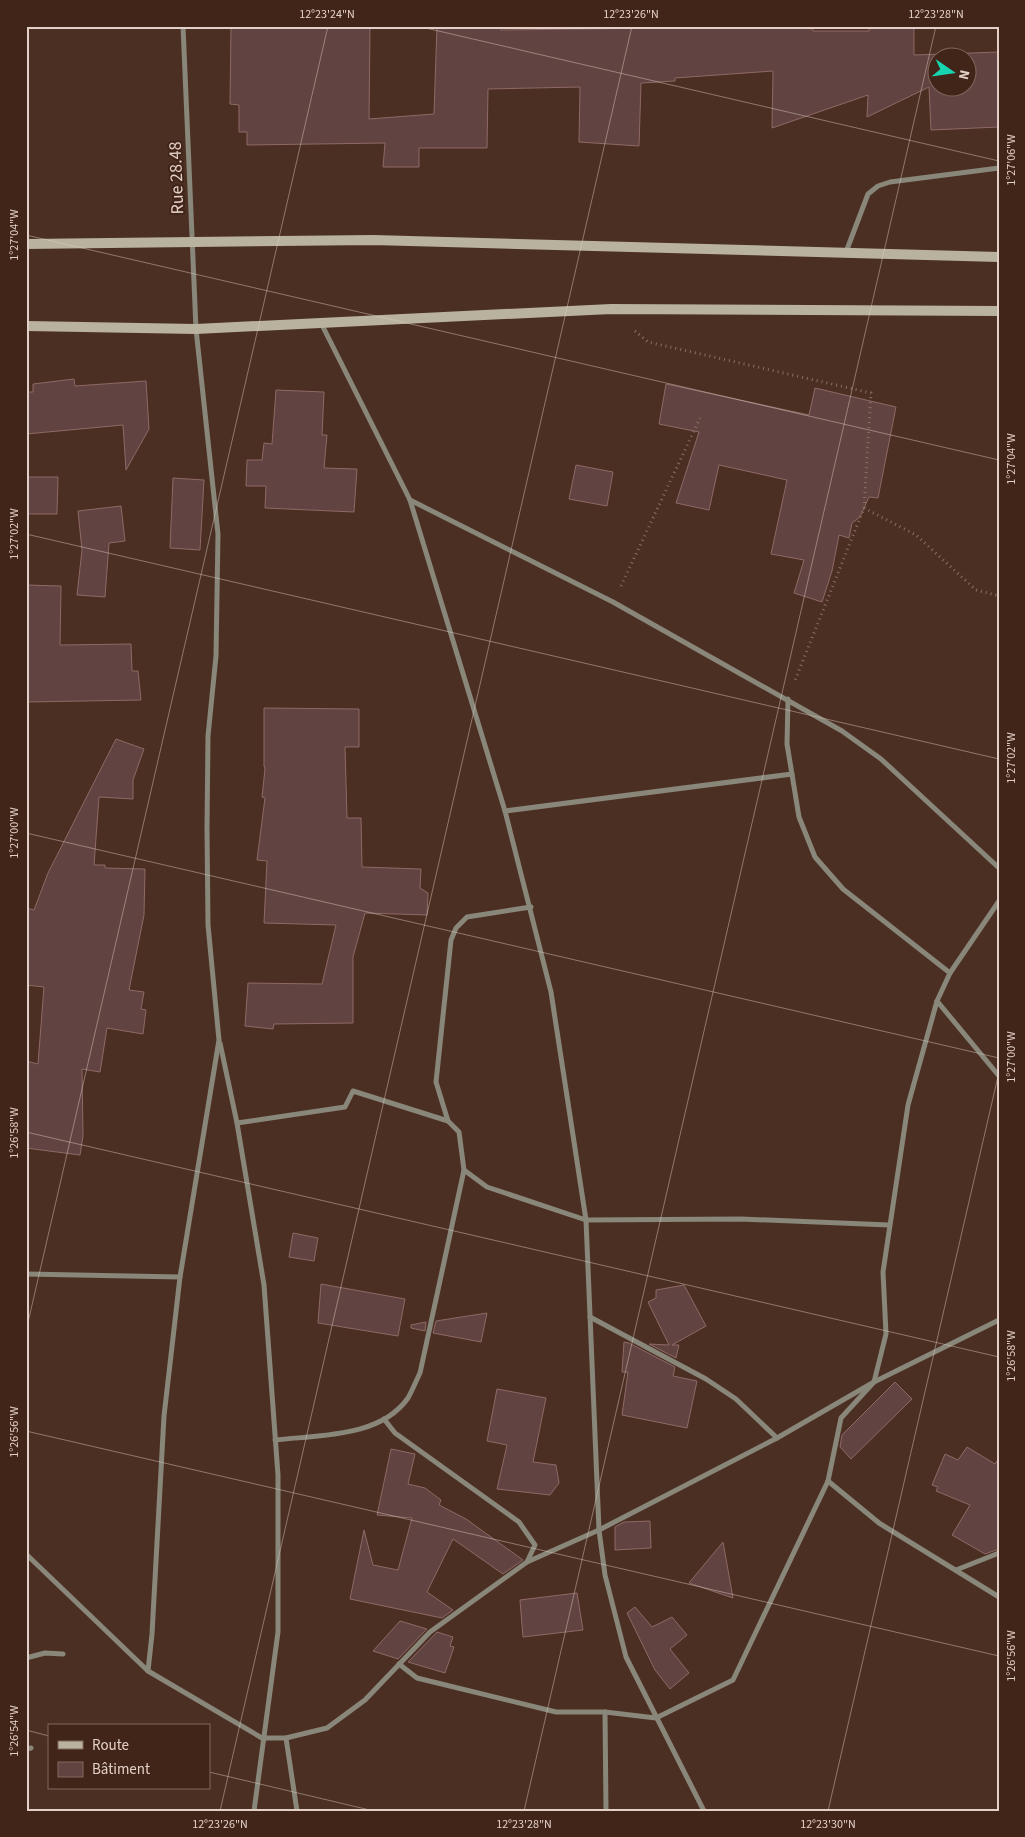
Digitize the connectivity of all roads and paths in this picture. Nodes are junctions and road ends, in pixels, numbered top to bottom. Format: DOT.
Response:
graph roads {
  1 [pos="183,26"];
  2 [pos="999,168"];
  3 [pos="192,242"];
  4 [pos="26,244"];
  5 [pos="846,252"];
  6 [pos="999,257"];
  7 [pos="611,309"];
  8 [pos="999,311"];
  9 [pos="320,323"];
  10 [pos="26,326"];
  11 [pos="196,329"];
  12 [pos="700,418"];
  13 [pos="410,500"];
  14 [pos="864,508"];
  15 [pos="999,596"];
  16 [pos="614,602"];
  17 [pos="788,700"];
  18 [pos="792,774"];
  19 [pos="506,811"];
  20 [pos="999,868"];
  21 [pos="999,901"];
  22 [pos="531,907"];
  23 [pos="950,973"];
  24 [pos="937,1002"];
  25 [pos="219,1040"];
  26 [pos="999,1076"];
  27 [pos="448,1121"];
  28 [pos="238,1123"];
  29 [pos="464,1170"];
  30 [pos="586,1220"];
  31 [pos="889,1225"];
  32 [pos="26,1274"];
  33 [pos="180,1277"];
  34 [pos="590,1317"];
  35 [pos="999,1320"];
  36 [pos="874,1382"];
  37 [pos="384,1419"];
  38 [pos="778,1438"];
  39 [pos="275,1440"];
  40 [pos="828,1481"];
  41 [pos="599,1530"];
  42 [pos="999,1553"];
  43 [pos="26,1554"];
  44 [pos="526,1562"];
  45 [pos="956,1570"];
  46 [pos="999,1597"];
  47 [pos="63,1654"];
  48 [pos="26,1658"];
  49 [pos="399,1664"];
  50 [pos="148,1671"];
  51 [pos="605,1712"];
  52 [pos="656,1718"];
  53 [pos="262,1738"];
  54 [pos="286,1738"];
  55 [pos="254,1811"];
  56 [pos="297,1811"];
  57 [pos="606,1811"];
  58 [pos="704,1811"];
  1 -- 3 [label="street, Rue 28.48"];
  2 -- 5 [label="street"];
  3 -- 4 [label="main road"];
  3 -- 5 [label="main road"];
  3 -- 11 [label="street, Rue 28.48"];
  5 -- 6 [label="main road"];
  7 -- 8 [label="main road"];
  7 -- 9 [label="main road"];
  7 -- 14 [label="path"];
  9 -- 11 [label="main road"];
  9 -- 13 [label="street"];
  10 -- 11 [label="main road"];
  11 -- 25 [label="street, Rue 28.48"];
  12 -- 16 [label="path"];
  13 -- 16 [label="street"];
  13 -- 19 [label="street"];
  14 -- 15 [label="path"];
  14 -- 17 [label="path"];
  16 -- 17 [label="street"];
  17 -- 18 [label="street"];
  17 -- 20 [label="street"];
  18 -- 19 [label="street"];
  18 -- 23 [label="street"];
  19 -- 22 [label="street"];
  21 -- 23 [label="street"];
  22 -- 27 [label="street"];
  22 -- 30 [label="street"];
  23 -- 24 [label="street"];
  24 -- 26 [label="street"];
  24 -- 31 [label="street"];
  25 -- 28 [label="street"];
  25 -- 33 [label="street"];
  27 -- 28 [label="street"];
  27 -- 29 [label="street"];
  28 -- 39 [label="street"];
  29 -- 30 [label="street"];
  29 -- 37 [label="street"];
  30 -- 31 [label="street"];
  30 -- 34 [label="street"];
  31 -- 36 [label="street"];
  32 -- 33 [label="street"];
  33 -- 50 [label="street"];
  34 -- 38 [label="street"];
  34 -- 41 [label="street"];
  35 -- 36 [label="street"];
  36 -- 38 [label="street"];
  36 -- 40 [label="street"];
  37 -- 39 [label="street"];
  37 -- 44 [label="street"];
  38 -- 41 [label="street"];
  39 -- 53 [label="street"];
  40 -- 45 [label="street"];
  40 -- 52 [label="street"];
  41 -- 44 [label="street"];
  41 -- 52 [label="street"];
  42 -- 45 [label="street"];
  43 -- 50 [label="street"];
  44 -- 49 [label="street"];
  45 -- 46 [label="street"];
  47 -- 48 [label="street"];
  49 -- 51 [label="street"];
  49 -- 54 [label="street"];
  50 -- 53 [label="street"];
  51 -- 52 [label="street"];
  51 -- 57 [label="street"];
  52 -- 58 [label="street"];
  53 -- 54 [label="street"];
  53 -- 55 [label="street"];
  54 -- 56 [label="street"];
}
